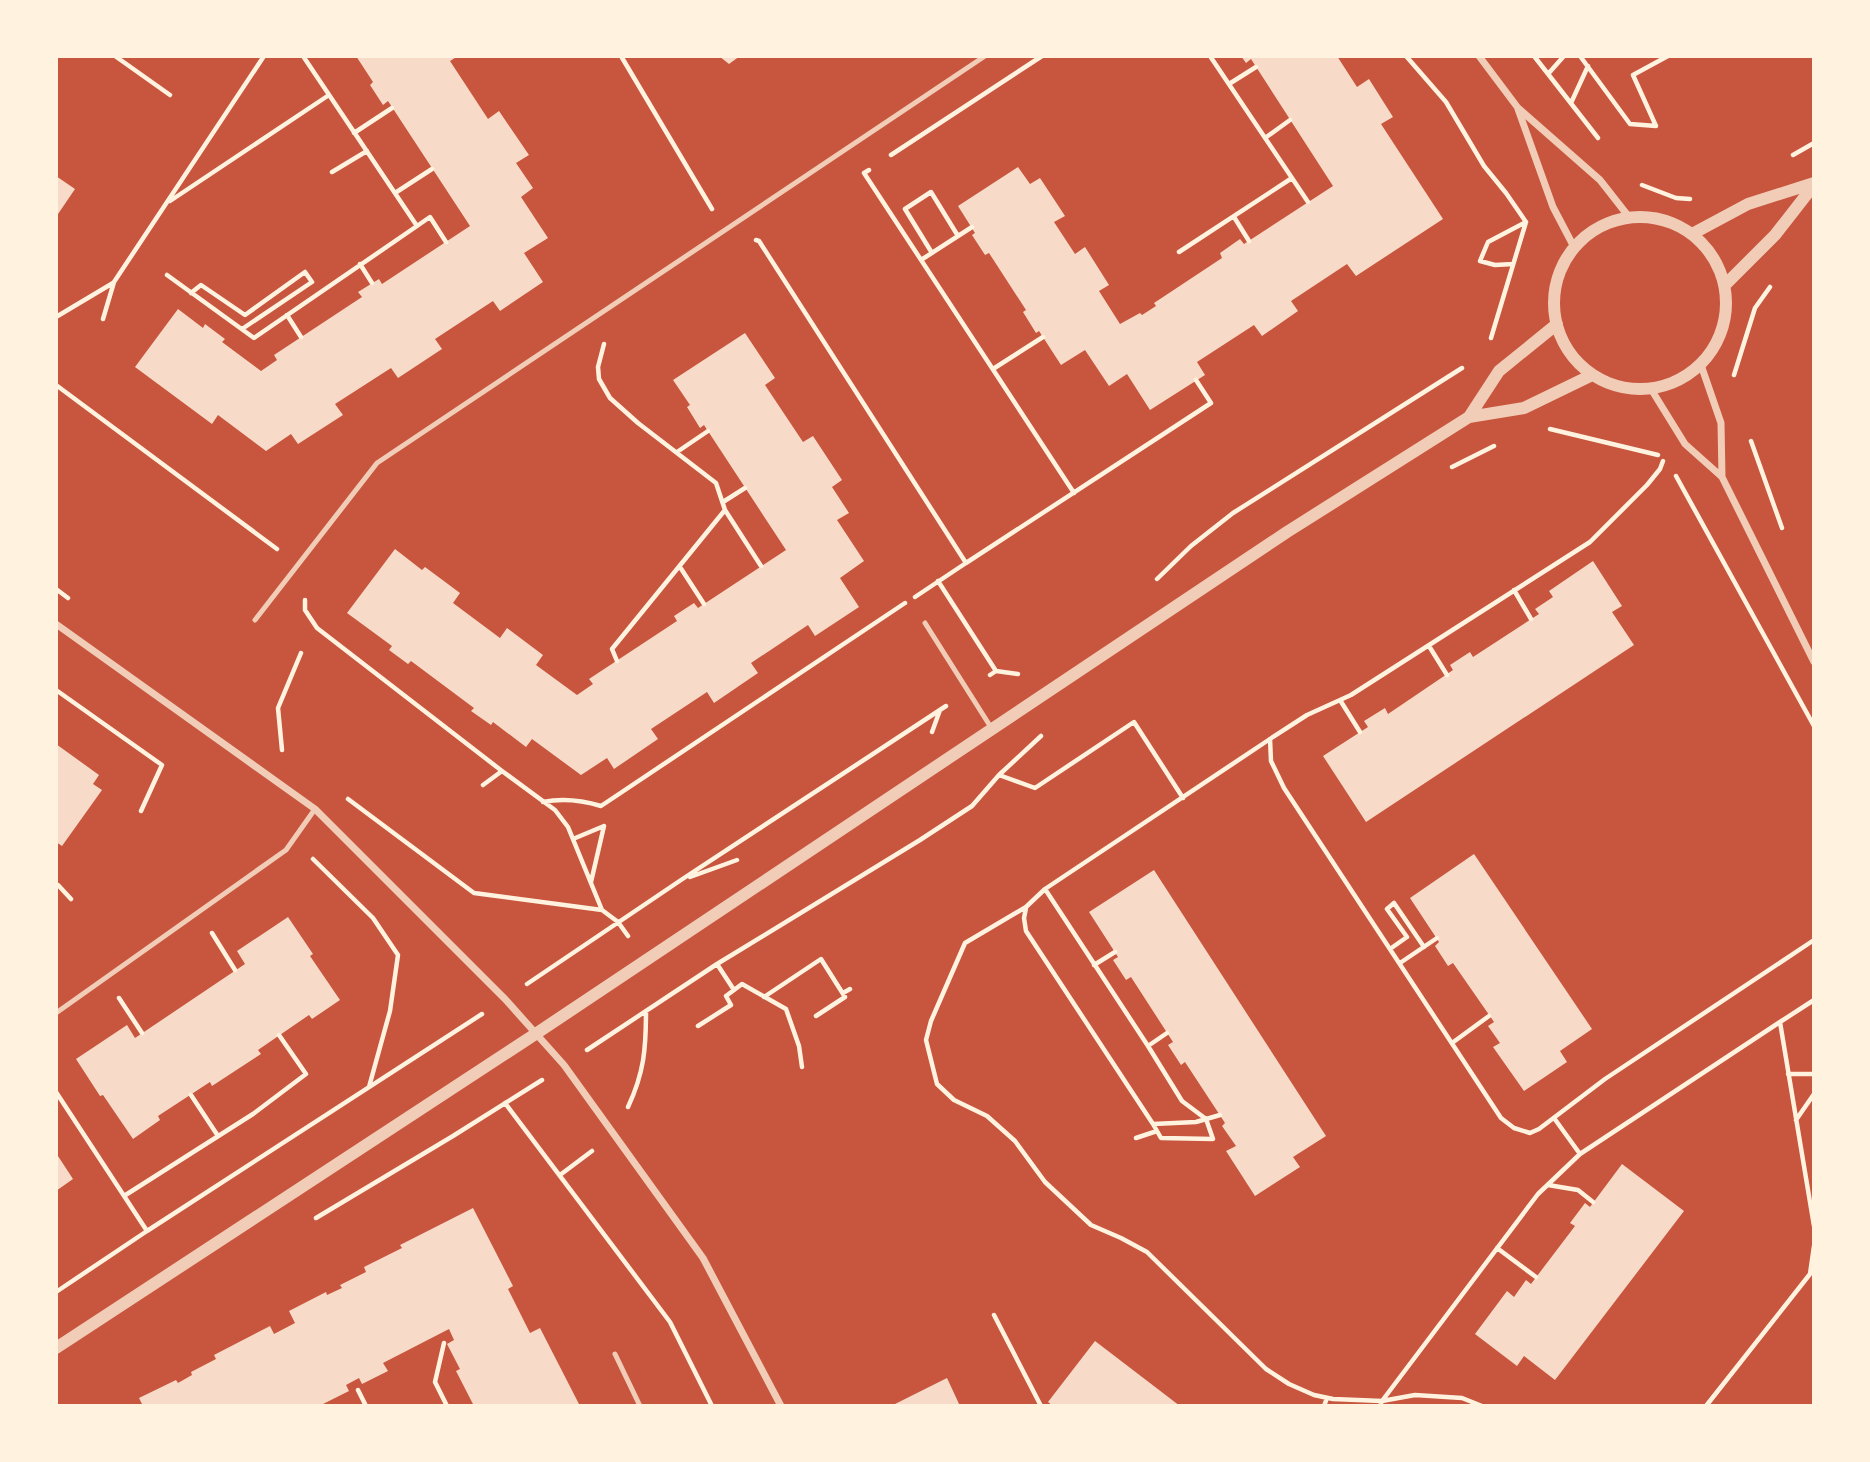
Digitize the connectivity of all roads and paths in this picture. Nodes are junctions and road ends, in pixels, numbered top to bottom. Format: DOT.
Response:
graph roads {
  1 [pos="115,56"];
  2 [pos="264,56"];
  3 [pos="303,56"];
  4 [pos="621,56"];
  5 [pos="985,56"];
  6 [pos="1042,56"];
  7 [pos="1210,56"];
  8 [pos="1406,56"];
  9 [pos="1479,56"];
  10 [pos="1534,56"];
  11 [pos="1564,56"];
  12 [pos="1580,56"];
  13 [pos="1654,56"];
  14 [pos="1668,56"];
  15 [pos="1658,62"];
  16 [pos="1588,66"];
  17 [pos="1256,67"];
  18 [pos="1548,74"];
  19 [pos="1229,84"];
  20 [pos="170,95"];
  21 [pos="329,95"];
  22 [pos="1571,103"];
  23 [pos="392,108"];
  24 [pos="1518,108"];
  25 [pos="1290,121"];
  26 [pos="354,133"];
  27 [pos="1265,138"];
  28 [pos="1605,147"];
  29 [pos="367,151"];
  30 [pos="886,158"];
  31 [pos="875,166"];
  32 [pos="432,169"];
  33 [pos="332,172"];
  34 [pos="1292,178"];
  35 [pos="1637,180"];
  36 [pos="1814,184"];
  37 [pos="395,193"];
  38 [pos="1695,199"];
  39 [pos="1308,202"];
  40 [pos="166,204"];
  41 [pos="1234,217"];
  42 [pos="1629,217"];
  43 [pos="1525,222"];
  44 [pos="417,226"];
  45 [pos="972,227"];
  46 [pos="725,230"];
  47 [pos="1692,234"];
  48 [pos="958,236"];
  49 [pos="759,241"];
  50 [pos="1249,241"];
  51 [pos="446,242"];
  52 [pos="1574,247"];
  53 [pos="748,248"];
  54 [pos="1179,252"];
  55 [pos="932,253"];
  56 [pos="921,260"];
  57 [pos="360,264"];
  58 [pos="1513,264"];
  59 [pos="167,275"];
  60 [pos="114,282"];
  61 [pos="372,283"];
  62 [pos="1725,285"];
  63 [pos="1770,287"];
  64 [pos="191,293"];
  65 [pos="287,315"];
  66 [pos="56,317"];
  67 [pos="103,319"];
  68 [pos="1557,324"];
  69 [pos="242,330"];
  70 [pos="301,337"];
  71 [pos="1043,337"];
  72 [pos="1491,340"];
  73 [pos="604,343"];
  74 [pos="1701,365"];
  75 [pos="1464,367"];
  76 [pos="993,369"];
  77 [pos="1592,374"];
  78 [pos="1196,380"];
  79 [pos="1736,388"];
  80 [pos="1651,389"];
  81 [pos="1469,416"];
  82 [pos="1548,429"];
  83 [pos="708,431"];
  84 [pos="1749,438"];
  85 [pos="677,452"];
  86 [pos="1665,456"];
  87 [pos="1722,477"];
  88 [pos="745,488"];
  89 [pos="1074,493"];
  90 [pos="723,502"];
  91 [pos="725,510"];
  92 [pos="1782,530"];
  93 [pos="966,563"];
  94 [pos="761,566"];
  95 [pos="679,567"];
  96 [pos="938,581"];
  97 [pos="1154,582"];
  98 [pos="56,589"];
  99 [pos="1514,590"];
  100 [pos="704,604"];
  101 [pos="79,605"];
  102 [pos="1531,619"];
  103 [pos="255,620"];
  104 [pos="925,623"];
  105 [pos="56,624"];
  106 [pos="1429,646"];
  107 [pos="301,653"];
  108 [pos="617,661"];
  109 [pos="1814,662"];
  110 [pos="1023,675"];
  111 [pos="1447,675"];
  112 [pos="56,690"];
  113 [pos="1340,700"];
  114 [pos="1814,726"];
  115 [pos="992,729"];
  116 [pos="1360,732"];
  117 [pos="1270,739"];
  118 [pos="271,743"];
  119 [pos="282,751"];
  120 [pos="292,757"];
  121 [pos="483,785"];
  122 [pos="345,797"];
  123 [pos="1183,798"];
  124 [pos="543,802"];
  125 [pos="315,809"];
  126 [pos="141,811"];
  127 [pos="573,839"];
  128 [pos="293,840"];
  129 [pos="591,883"];
  130 [pos="56,886"];
  131 [pos="1045,889"];
  132 [pos="71,900"];
  133 [pos="1026,908"];
  134 [pos="602,910"];
  135 [pos="618,922"];
  136 [pos="1437,938"];
  137 [pos="1814,940"];
  138 [pos="1424,947"];
  139 [pos="1390,949"];
  140 [pos="1115,952"];
  141 [pos="225,953"];
  142 [pos="717,964"];
  143 [pos="1400,964"];
  144 [pos="1094,965"];
  145 [pos="235,970"];
  146 [pos="106,978"];
  147 [pos="850,989"];
  148 [pos="734,990"];
  149 [pos="843,993"];
  150 [pos="764,997"];
  151 [pos="1814,1000"];
  152 [pos="646,1010"];
  153 [pos="56,1013"];
  154 [pos="816,1016"];
  155 [pos="1489,1016"];
  156 [pos="1780,1022"];
  157 [pos="698,1026"];
  158 [pos="142,1033"];
  159 [pos="537,1033"];
  160 [pos="1167,1033"];
  161 [pos="279,1035"];
  162 [pos="1452,1043"];
  163 [pos="1148,1046"];
  164 [pos="564,1065"];
  165 [pos="802,1067"];
  166 [pos="1788,1074"];
  167 [pos="1814,1074"];
  168 [pos="369,1088"];
  169 [pos="1814,1094"];
  170 [pos="191,1095"];
  171 [pos="505,1103"];
  172 [pos="1220,1115"];
  173 [pos="1554,1118"];
  174 [pos="1206,1119"];
  175 [pos="1796,1121"];
  176 [pos="1153,1124"];
  177 [pos="1157,1131"];
  178 [pos="614,1135"];
  179 [pos="218,1136"];
  180 [pos="1136,1139"];
  181 [pos="1580,1154"];
  182 [pos="560,1175"];
  183 [pos="1805,1178"];
  184 [pos="1814,1178"];
  185 [pos="1548,1185"];
  186 [pos="124,1196"];
  187 [pos="1593,1202"];
  188 [pos="315,1218"];
  189 [pos="1814,1226"];
  190 [pos="147,1231"];
  191 [pos="1814,1246"];
  192 [pos="1497,1248"];
  193 [pos="1812,1275"];
  194 [pos="1536,1277"];
  195 [pos="56,1292"];
  196 [pos="994,1315"];
  197 [pos="444,1343"];
  198 [pos="56,1348"];
  199 [pos="615,1354"];
  200 [pos="358,1390"];
  201 [pos="1326,1398"];
  202 [pos="1381,1403"];
  203 [pos="366,1406"];
  204 [pos="447,1406"];
  205 [pos="640,1406"];
  206 [pos="712,1406"];
  207 [pos="781,1406"];
  208 [pos="1041,1406"];
  209 [pos="1324,1406"];
  210 [pos="1482,1406"];
  211 [pos="1706,1406"];
  1 -- 20 [label="path"];
  2 -- 40 [label="path"];
  3 -- 21 [label="path"];
  4 -- 46 [label="path"];
  5 -- 46 [label="lane"];
  6 -- 30 [label="path"];
  7 -- 19 [label="path"];
  8 -- 43 [label="path"];
  9 -- 24 [label="street"];
  10 -- 18 [label="path"];
  11 -- 18 [label="path"];
  12 -- 16 [label="path"];
  13 -- 15 [label="path"];
  14 -- 15 [label="path"];
  15 -- 16 [label="path"];
  16 -- 22 [label="path"];
  17 -- 19 [label="path"];
  18 -- 22 [label="path"];
  19 -- 27 [label="path"];
  21 -- 26 [label="path"];
  21 -- 40 [label="path"];
  22 -- 28 [label="path"];
  23 -- 26 [label="path"];
  24 -- 42 [label="street"];
  24 -- 52 [label="street"];
  25 -- 27 [label="path"];
  26 -- 29 [label="path"];
  27 -- 34 [label="path"];
  29 -- 33 [label="path"];
  29 -- 37 [label="path"];
  31 -- 56 [label="path"];
  32 -- 37 [label="path"];
  34 -- 39 [label="path"];
  34 -- 41 [label="path"];
  35 -- 38 [label="path"];
  36 -- 47 [label="street"];
  36 -- 62 [label="street"];
  37 -- 44 [label="path"];
  40 -- 60 [label="path"];
  41 -- 50 [label="path"];
  41 -- 54 [label="path"];
  42 -- 47 [label="street"];
  42 -- 52 [label="street"];
  43 -- 58 [label="path"];
  43 -- 58 [label="path"];
  44 -- 51 [label="path"];
  44 -- 57 [label="path"];
  45 -- 48 [label="path"];
  46 -- 49 [label="path"];
  46 -- 103 [label="lane"];
  47 -- 62 [label="street"];
  48 -- 55 [label="path"];
  48 -- 55 [label="path"];
  49 -- 53 [label="path"];
  49 -- 93 [label="path"];
  52 -- 68 [label="street"];
  55 -- 56 [label="path"];
  56 -- 76 [label="path"];
  57 -- 61 [label="path"];
  57 -- 65 [label="path"];
  58 -- 72 [label="path"];
  59 -- 64 [label="path"];
  60 -- 66 [label="path"];
  60 -- 67 [label="path"];
  62 -- 74 [label="street"];
  63 -- 79 [label="path"];
  64 -- 69 [label="path"];
  64 -- 69 [label="path"];
  65 -- 69 [label="path"];
  65 -- 70 [label="path"];
  68 -- 77 [label="street"];
  68 -- 81 [label="street"];
  71 -- 76 [label="path"];
  73 -- 85 [label="path"];
  74 -- 80 [label="street"];
  74 -- 87 [label="street"];
  75 -- 97 [label="path"];
  76 -- 89 [label="path"];
  77 -- 80 [label="street"];
  77 -- 81 [label="street"];
  78 -- 89 [label="path"];
  80 -- 87 [label="street"];
  81 -- 115 [label="street"];
  82 -- 86 [label="path"];
  83 -- 85 [label="path"];
  84 -- 92 [label="path"];
  85 -- 90 [label="path"];
  86 -- 99 [label="path"];
  86 -- 114 [label="path"];
  87 -- 109 [label="street"];
  88 -- 90 [label="path"];
  89 -- 93 [label="path"];
  90 -- 91 [label="path"];
  91 -- 94 [label="path"];
  91 -- 95 [label="path"];
  93 -- 96 [label="path"];
  95 -- 100 [label="path"];
  95 -- 108 [label="path"];
  96 -- 110 [label="path"];
  96 -- 124 [label="path"];
  98 -- 101 [label="path"];
  99 -- 102 [label="path"];
  99 -- 106 [label="path"];
  104 -- 115 [label="lane"];
  105 -- 125 [label="street"];
  106 -- 111 [label="path"];
  106 -- 113 [label="path"];
  107 -- 119 [label="path"];
  112 -- 126 [label="path"];
  113 -- 116 [label="path"];
  113 -- 117 [label="path"];
  115 -- 159 [label="street"];
  117 -- 123 [label="path"];
  117 -- 139 [label="path"];
  118 -- 119 [label="path"];
  119 -- 120 [label="path"];
  121 -- 124 [label="path"];
  122 -- 134 [label="path"];
  123 -- 131 [label="path"];
  123 -- 142 [label="path"];
  124 -- 127 [label="path"];
  125 -- 128 [label="lane"];
  125 -- 159 [label="street"];
  127 -- 129 [label="path"];
  127 -- 129 [label="path"];
  128 -- 146 [label="lane"];
  128 -- 168 [label="path"];
  129 -- 134 [label="path"];
  130 -- 132 [label="path"];
  131 -- 133 [label="path"];
  131 -- 144 [label="path"];
  133 -- 176 [label="path"];
  133 -- 201 [label="path"];
  134 -- 135 [label="path"];
  136 -- 138 [label="path"];
  137 -- 173 [label="path"];
  138 -- 139 [label="path"];
  138 -- 143 [label="path"];
  139 -- 143 [label="path"];
  140 -- 144 [label="path"];
  141 -- 145 [label="path"];
  142 -- 148 [label="path"];
  142 -- 152 [label="path"];
  143 -- 162 [label="path"];
  144 -- 163 [label="path"];
  146 -- 153 [label="lane"];
  146 -- 158 [label="path"];
  147 -- 149 [label="path"];
  148 -- 150 [label="path"];
  148 -- 157 [label="path"];
  149 -- 150 [label="path"];
  149 -- 154 [label="path"];
  150 -- 165 [label="path"];
  151 -- 156 [label="path"];
  152 -- 164 [label="path"];
  152 -- 178 [label="path"];
  155 -- 162 [label="path"];
  156 -- 166 [label="path"];
  156 -- 181 [label="path"];
  159 -- 164 [label="street"];
  159 -- 198 [label="street"];
  160 -- 163 [label="path"];
  161 -- 179 [label="path"];
  162 -- 173 [label="path"];
  163 -- 174 [label="path"];
  164 -- 171 [label="path"];
  164 -- 178 [label="street"];
  166 -- 167 [label="path"];
  166 -- 175 [label="path"];
  169 -- 175 [label="path"];
  170 -- 179 [label="path"];
  171 -- 182 [label="path"];
  171 -- 188 [label="path"];
  172 -- 174 [label="path"];
  173 -- 181 [label="path"];
  174 -- 176 [label="path"];
  174 -- 177 [label="path"];
  175 -- 183 [label="path"];
  176 -- 177 [label="path"];
  177 -- 180 [label="path"];
  178 -- 182 [label="path"];
  178 -- 207 [label="street"];
  179 -- 186 [label="path"];
  181 -- 185 [label="path"];
  182 -- 206 [label="path"];
  183 -- 184 [label="path"];
  183 -- 189 [label="path"];
  185 -- 187 [label="path"];
  185 -- 192 [label="path"];
  190 -- 195 [label="path"];
  191 -- 193 [label="path"];
  192 -- 194 [label="path"];
  192 -- 202 [label="path"];
  193 -- 211 [label="path"];
  196 -- 208 [label="path"];
  197 -- 204 [label="path"];
  199 -- 205 [label="lane"];
  200 -- 203 [label="path"];
  201 -- 202 [label="path"];
  201 -- 209 [label="path"];
  202 -- 210 [label="path"];
}
